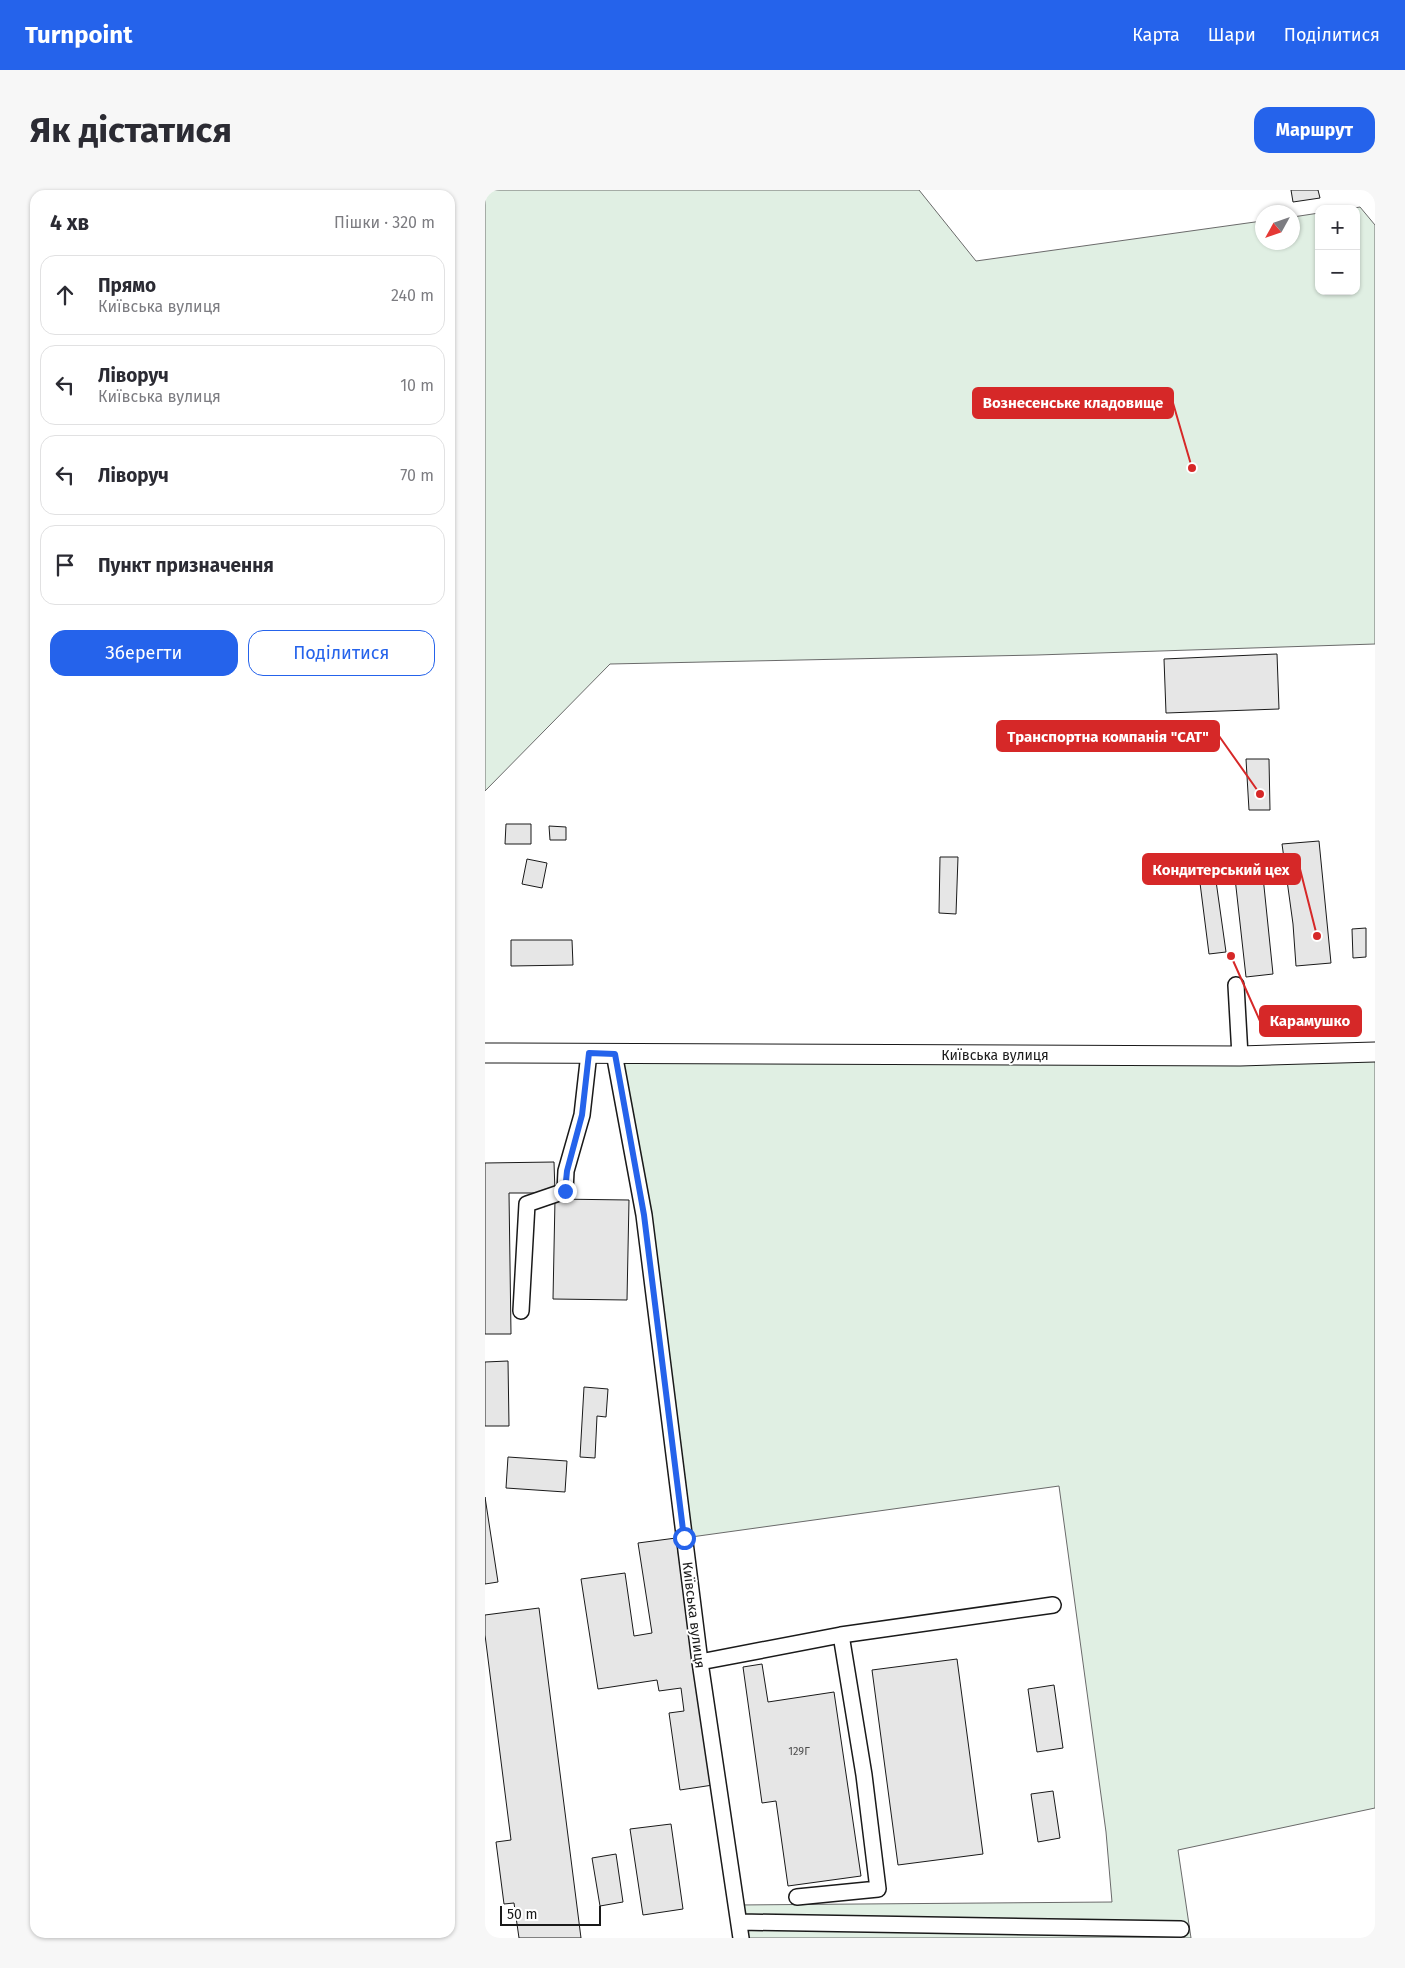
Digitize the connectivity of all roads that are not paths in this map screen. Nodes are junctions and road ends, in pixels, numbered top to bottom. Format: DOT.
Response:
graph roads {
  1 [pos="1236,985"];
  2 [pos="1375,1052"];
  3 [pos="485,1053"];
  4 [pos="589,1053"];
  5 [pos="615,1054"];
  6 [pos="1240,1056"];
  7 [pos="521,1311"];
  8 [pos="1053,1605"];
  9 [pos="841,1635"];
  10 [pos="700,1662"];
  11 [pos="797,1897"];
  12 [pos="739,1922"];
  13 [pos="1181,1929"];
  14 [pos="741,1938"];
  1 -- 6 [label="lane"];
  2 -- 6 [label="main road, Київська вулиця"];
  3 -- 4 [label="main road, Київська вулиця"];
  4 -- 5 [label="main road, Київська вулиця"];
  4 -- 7 [label="lane"];
  5 -- 6 [label="main road, Київська вулиця"];
  5 -- 10 [label="lane, Київська вулиця"];
  8 -- 9 [label="lane"];
  9 -- 10 [label="lane"];
  9 -- 11 [label="lane"];
  10 -- 12 [label="lane, Київська вулиця"];
  12 -- 13 [label="lane"];
  12 -- 14 [label="lane, Київська вулиця"];
}
